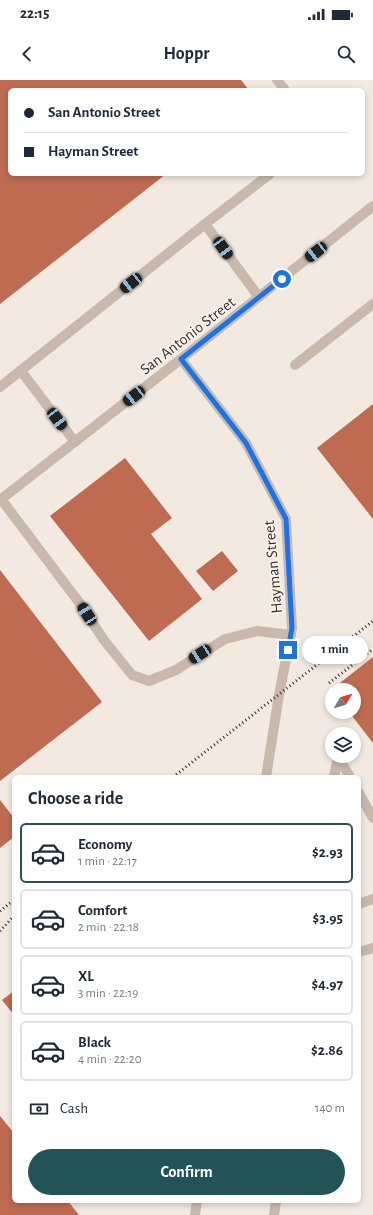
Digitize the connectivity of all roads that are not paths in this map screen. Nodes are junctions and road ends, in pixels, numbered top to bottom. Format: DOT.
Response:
graph roads {
  1 [pos="277,80"];
  2 [pos="283,88"];
  3 [pos="267,176"];
  4 [pos="373,206"];
  5 [pos="205,224"];
  6 [pos="259,298"];
  7 [pos="373,304"];
  8 [pos="181,359"];
  9 [pos="295,364"];
  10 [pos="21,371"];
  11 [pos="0,387"];
  12 [pos="74,442"];
  13 [pos="0,499"];
  14 [pos="291,635"];
  15 [pos="266,775"];
  16 [pos="334,775"];
  17 [pos="349,775"];
  18 [pos="361,797"];
  19 [pos="373,818"];
  20 [pos="373,899"];
  21 [pos="361,903"];
  22 [pos="373,948"];
  23 [pos="361,951"];
  24 [pos="197,1203"];
  25 [pos="276,1203"];
  26 [pos="195,1215"];
  27 [pos="274,1215"];
  1 -- 2 [label="street"];
  3 -- 5 [label="street"];
  4 -- 6 [label="street, San Antonio Street"];
  5 -- 6 [label="street"];
  5 -- 10 [label="street"];
  6 -- 8 [label="street, San Antonio Street"];
  7 -- 9 [label="street"];
  8 -- 12 [label="street, San Antonio Street"];
  8 -- 14 [label="street, Hayman Street"];
  10 -- 11 [label="street"];
  10 -- 12 [label="street"];
  12 -- 13 [label="street, San Antonio Street"];
  13 -- 14 [label="street"];
  14 -- 15 [label="street, Hayman Street"];
  16 -- 17 [label="street"];
  18 -- 19 [label="street"];
  20 -- 21 [label="street"];
  22 -- 23 [label="street"];
  24 -- 26 [label="street"];
  25 -- 27 [label="street"];
}
